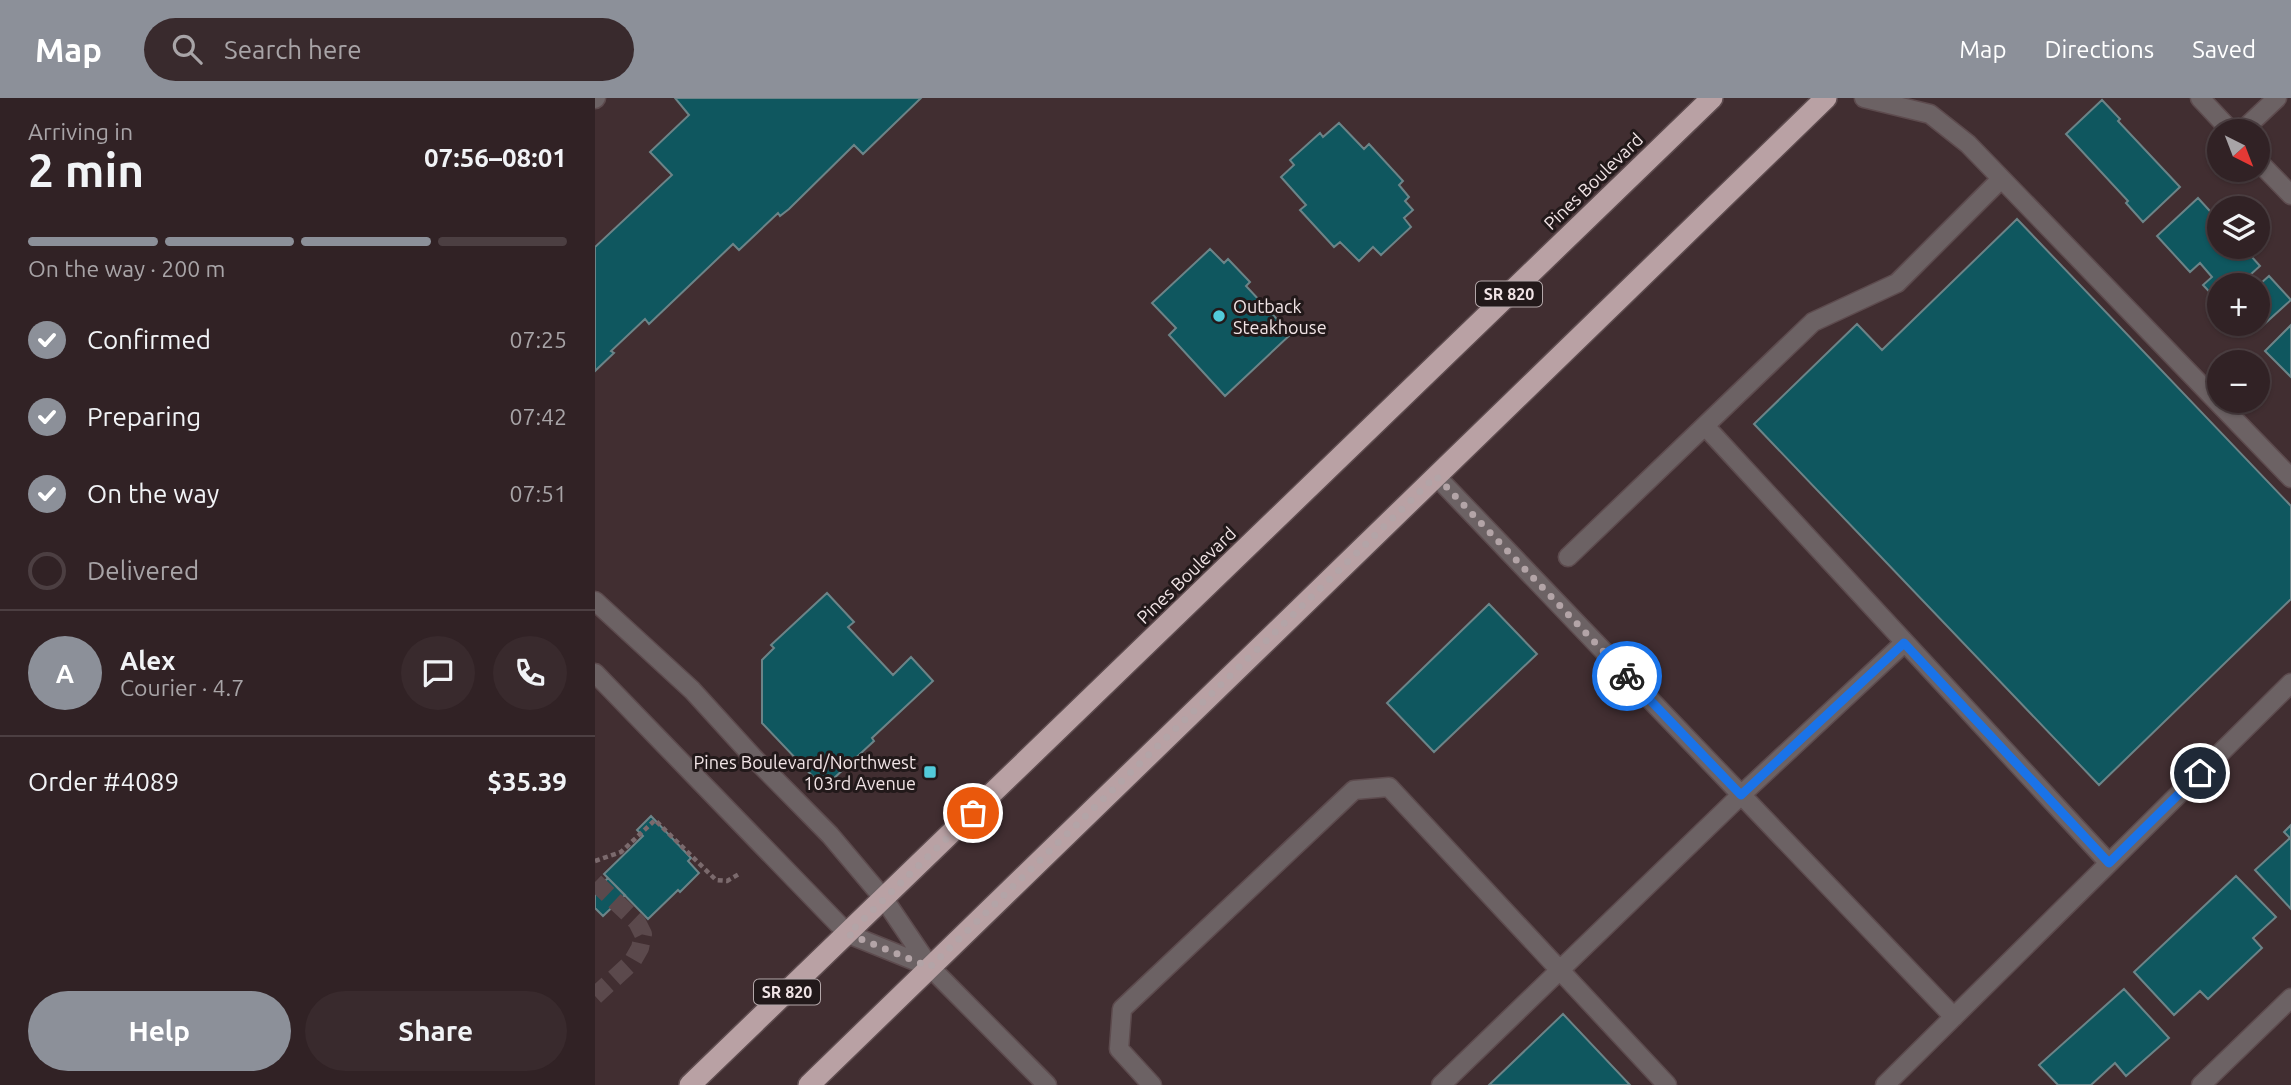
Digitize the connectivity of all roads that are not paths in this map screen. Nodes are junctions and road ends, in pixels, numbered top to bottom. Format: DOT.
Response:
graph roads {
  1 [pos="1712,98"];
  2 [pos="1826,98"];
  3 [pos="1864,98"];
  4 [pos="2200,98"];
  5 [pos="2277,98"];
  6 [pos="2220,119"];
  7 [pos="2255,119"];
  8 [pos="2270,173"];
  9 [pos="2001,178"];
  10 [pos="2291,195"];
  11 [pos="1705,426"];
  12 [pos="1436,476"];
  13 [pos="2291,478"];
  14 [pos="1568,557"];
  15 [pos="595,601"];
  16 [pos="1904,643"];
  17 [pos="595,673"];
  18 [pos="2291,683"];
  19 [pos="1741,795"];
  20 [pos="2109,863"];
  21 [pos="884,899"];
  22 [pos="848,934"];
  23 [pos="930,967"];
  24 [pos="1560,971"];
  25 [pos="2291,998"];
  26 [pos="1954,1017"];
  27 [pos="690,1085"];
  28 [pos="809,1085"];
  29 [pos="1047,1085"];
  30 [pos="1152,1085"];
  31 [pos="1441,1085"];
  32 [pos="1667,1085"];
  33 [pos="1885,1085"];
  34 [pos="2201,1085"];
  1 -- 21 [label="highway, Pines Boulevard / SR 820"];
  2 -- 12 [label="highway"];
  3 -- 9 [label="street"];
  4 -- 6 [label="street"];
  5 -- 7 [label="street"];
  8 -- 10 [label="street"];
  9 -- 11 [label="street"];
  9 -- 13 [label="street"];
  11 -- 14 [label="street"];
  11 -- 16 [label="street"];
  12 -- 19 [label="street"];
  12 -- 23 [label="highway"];
  15 -- 21 [label="street"];
  16 -- 19 [label="street"];
  16 -- 20 [label="street"];
  17 -- 22 [label="street"];
  18 -- 20 [label="street"];
  19 -- 24 [label="street"];
  19 -- 26 [label="street"];
  20 -- 26 [label="street"];
  21 -- 22 [label="highway, Pines Boulevard / SR 820"];
  21 -- 23 [label="street"];
  22 -- 23 [label="street"];
  22 -- 27 [label="highway, Pines Boulevard / SR 820"];
  23 -- 28 [label="highway"];
  23 -- 29 [label="street"];
  24 -- 30 [label="street"];
  24 -- 31 [label="street"];
  24 -- 32 [label="street"];
  25 -- 34 [label="street"];
  26 -- 33 [label="street"];
}
